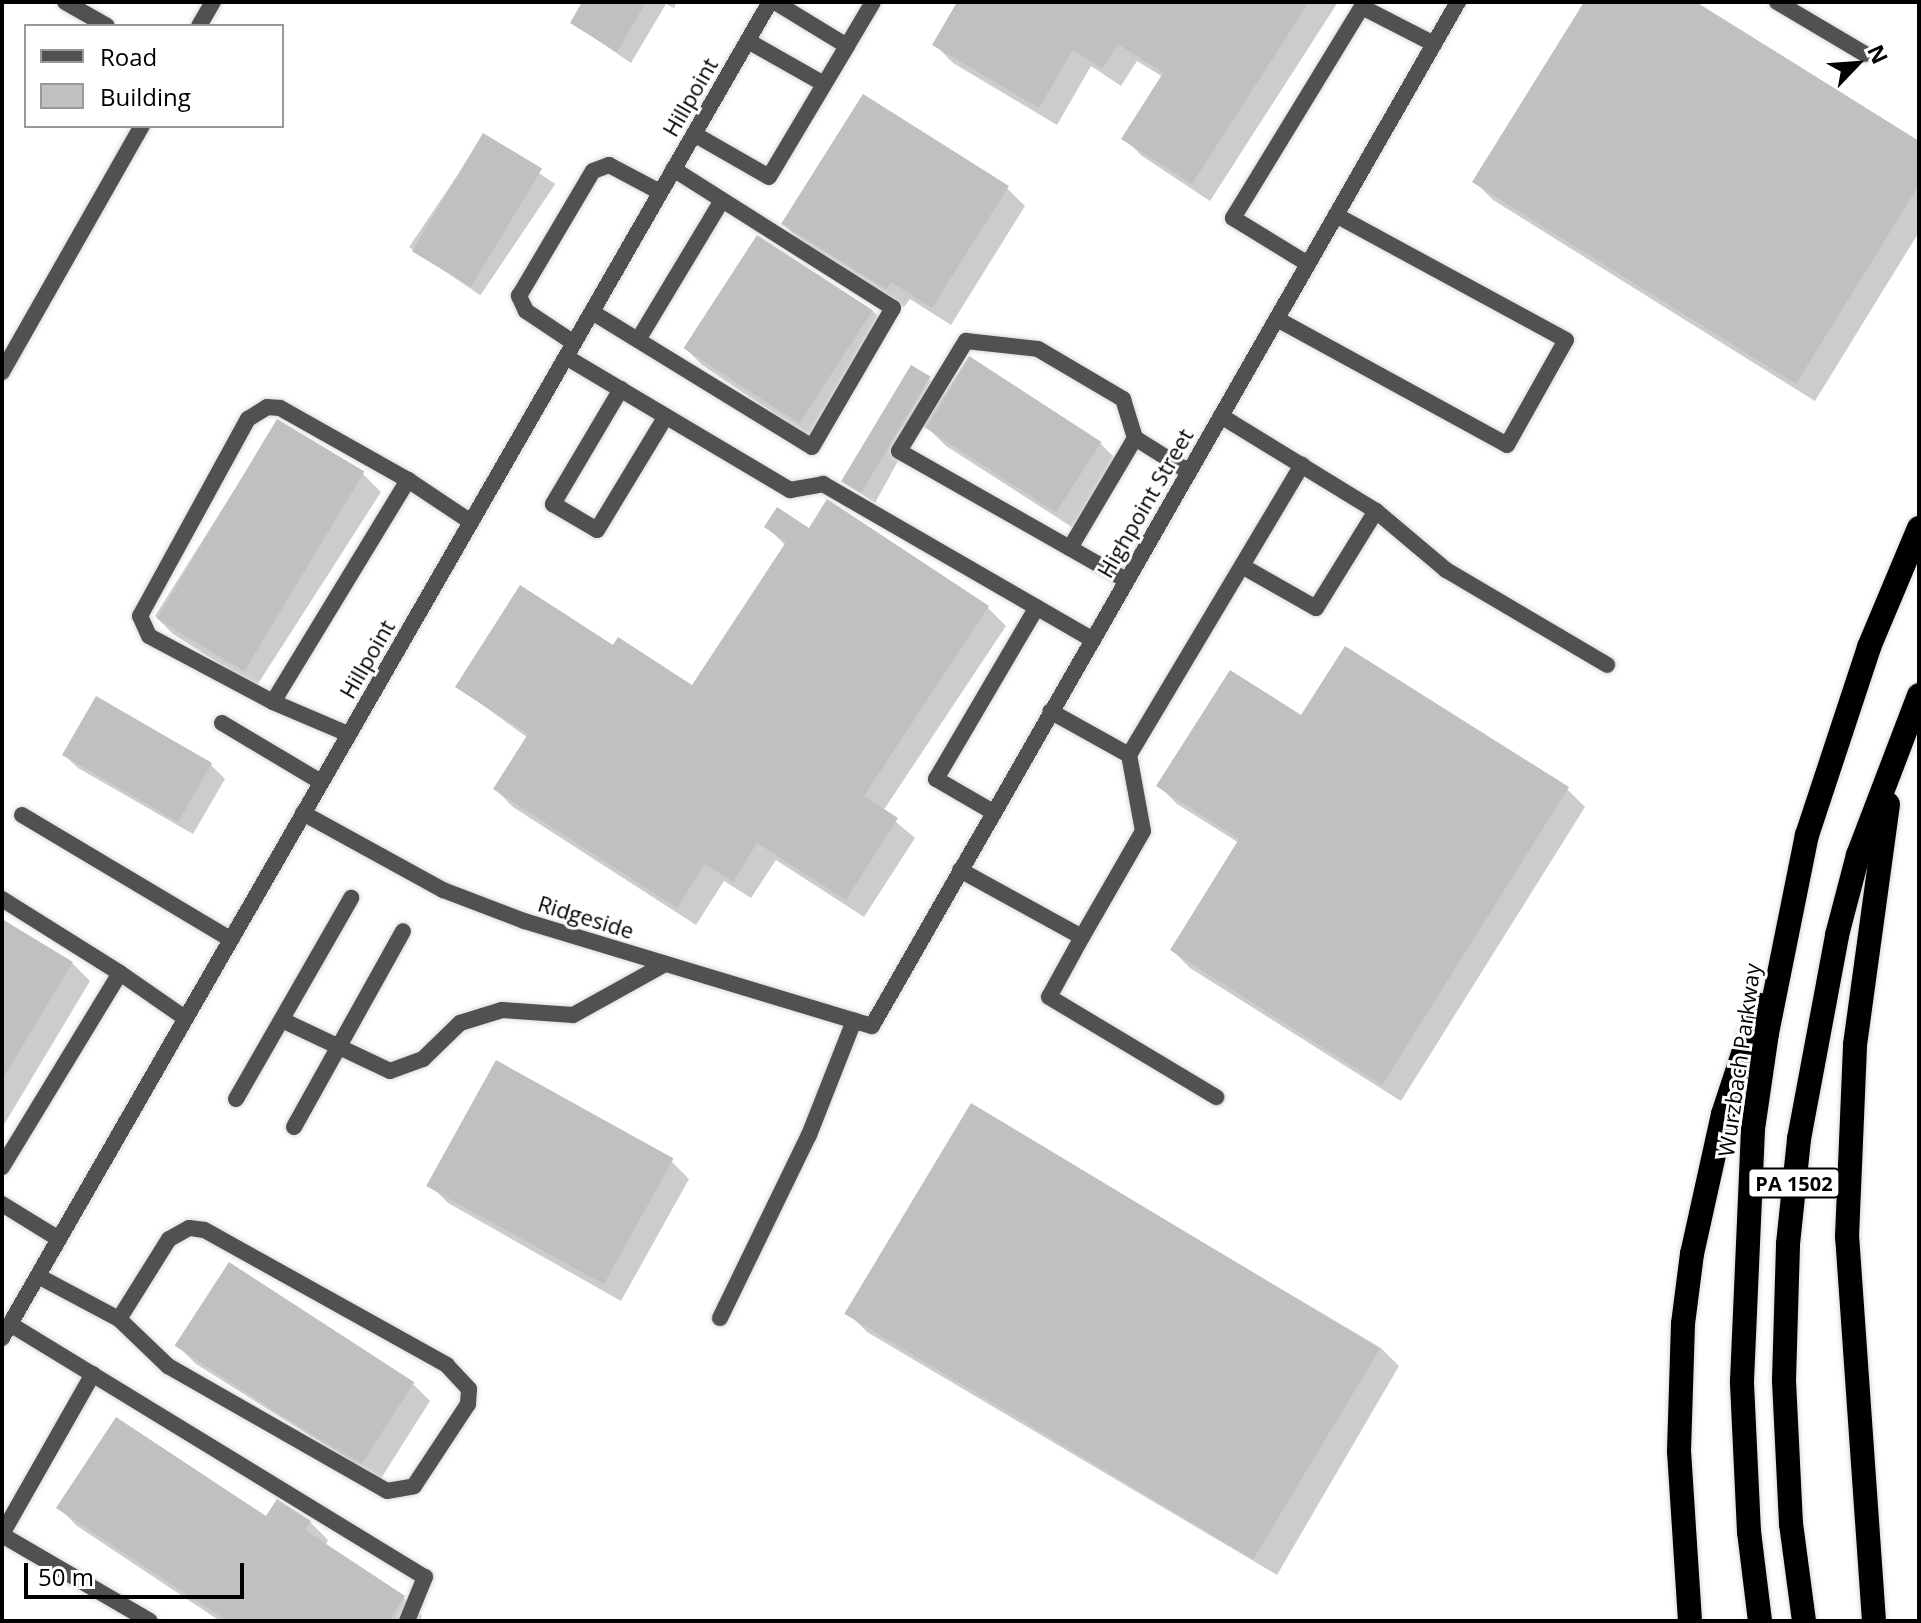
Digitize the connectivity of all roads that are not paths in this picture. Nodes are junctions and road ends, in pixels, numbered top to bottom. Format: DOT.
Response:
graph roads {
  1 [pos="65,2"];
  2 [pos="213,2"];
  3 [pos="772,2"];
  4 [pos="873,2"];
  5 [pos="1458,2"];
  6 [pos="1777,2"];
  7 [pos="104,24"];
  8 [pos="200,24"];
  9 [pos="748,41"];
  10 [pos="1434,44"];
  11 [pos="847,46"];
  12 [pos="1865,54"];
  13 [pos="824,84"];
  14 [pos="141,128"];
  15 [pos="694,134"];
  16 [pos="673,169"];
  17 [pos="660,192"];
  18 [pos="722,200"];
  19 [pos="1336,215"];
  20 [pos="1308,264"];
  21 [pos="592,312"];
  22 [pos="1277,319"];
  23 [pos="638,340"];
  24 [pos="570,350"];
  25 [pos="2,372"];
  26 [pos="621,389"];
  27 [pos="666,416"];
  28 [pos="1221,416"];
  29 [pos="1135,438"];
  30 [pos="1302,465"];
  31 [pos="1189,472"];
  32 [pos="408,480"];
  33 [pos="1376,511"];
  34 [pos="471,522"];
  35 [pos="1919,528"];
  36 [pos="1070,548"];
  37 [pos="1242,566"];
  38 [pos="1126,580"];
  39 [pos="1037,607"];
  40 [pos="1092,639"];
  41 [pos="1607,665"];
  42 [pos="1919,695"];
  43 [pos="273,702"];
  44 [pos="1050,711"];
  45 [pos="222,723"];
  46 [pos="348,734"];
  47 [pos="1129,755"];
  48 [pos="1895,758"];
  49 [pos="321,782"];
  50 [pos="993,812"];
  51 [pos="303,813"];
  52 [pos="22,815"];
  53 [pos="960,870"];
  54 [pos="351,898"];
  55 [pos="2,899"];
  56 [pos="1785,927"];
  57 [pos="403,931"];
  58 [pos="1082,937"];
  59 [pos="230,939"];
  60 [pos="665,964"];
  61 [pos="120,973"];
  62 [pos="185,1018"];
  63 [pos="282,1020"];
  64 [pos="854,1021"];
  65 [pos="872,1026"];
  66 [pos="336,1050"];
  67 [pos="1216,1097"];
  68 [pos="236,1099"];
  69 [pos="294,1127"];
  70 [pos="2,1167"];
  71 [pos="2,1204"];
  72 [pos="59,1239"];
  73 [pos="38,1276"];
  74 [pos="720,1318"];
  75 [pos="119,1319"];
  76 [pos="6,1331"];
  77 [pos="93,1374"];
  78 [pos="2,1534"];
  79 [pos="150,1621"];
  80 [pos="407,1621"];
  81 [pos="1690,1621"];
  82 [pos="1760,1621"];
  83 [pos="1804,1621"];
  84 [pos="1874,1621"];
  1 -- 7 [label="street"];
  2 -- 8 [label="street"];
  3 -- 9 [label="street, Hillpoint"];
  3 -- 11 [label="street"];
  4 -- 11 [label="street"];
  5 -- 10 [label="street, Highpoint Street"];
  6 -- 12 [label="street"];
  9 -- 13 [label="street"];
  9 -- 15 [label="street, Hillpoint"];
  10 -- 19 [label="street, Highpoint Street"];
  10 -- 20 [label="street"];
  11 -- 13 [label="street"];
  13 -- 15 [label="street"];
  14 -- 25 [label="street"];
  15 -- 16 [label="street, Hillpoint"];
  16 -- 17 [label="street, Hillpoint"];
  16 -- 18 [label="street"];
  17 -- 21 [label="street, Hillpoint"];
  17 -- 24 [label="street"];
  18 -- 23 [label="street"];
  18 -- 23 [label="street"];
  19 -- 20 [label="street, Highpoint Street"];
  19 -- 22 [label="street"];
  20 -- 22 [label="street, Highpoint Street"];
  21 -- 23 [label="street"];
  21 -- 24 [label="street, Hillpoint"];
  22 -- 28 [label="street, Highpoint Street"];
  24 -- 26 [label="street"];
  24 -- 34 [label="street, Hillpoint"];
  26 -- 27 [label="street"];
  26 -- 27 [label="street"];
  27 -- 39 [label="street"];
  28 -- 30 [label="street"];
  28 -- 31 [label="street, Highpoint Street"];
  29 -- 31 [label="street"];
  29 -- 36 [label="street"];
  29 -- 36 [label="street"];
  30 -- 33 [label="street"];
  30 -- 37 [label="street"];
  31 -- 38 [label="street, Highpoint Street"];
  32 -- 34 [label="street"];
  32 -- 43 [label="street"];
  32 -- 43 [label="street"];
  33 -- 37 [label="street"];
  33 -- 41 [label="street"];
  34 -- 46 [label="street, Hillpoint"];
  35 -- 56 [label="highway, Wurzbach Parkway / PA 1502"];
  36 -- 38 [label="street"];
  37 -- 47 [label="street"];
  38 -- 40 [label="street, Highpoint Street"];
  39 -- 40 [label="street"];
  39 -- 50 [label="street"];
  40 -- 44 [label="street, Highpoint Street"];
  42 -- 48 [label="highway, PA 1502"];
  43 -- 46 [label="street"];
  44 -- 47 [label="street"];
  44 -- 50 [label="street, Highpoint Street"];
  45 -- 49 [label="street"];
  46 -- 49 [label="street, Hillpoint"];
  47 -- 58 [label="street"];
  48 -- 83 [label="highway, PA 1502"];
  48 -- 84 [label="highway"];
  49 -- 51 [label="street, Hillpoint"];
  50 -- 53 [label="street, Highpoint Street"];
  51 -- 59 [label="street, Hillpoint"];
  51 -- 60 [label="street, Ridgeside"];
  52 -- 59 [label="street"];
  53 -- 58 [label="street"];
  53 -- 65 [label="street, Highpoint Street"];
  54 -- 63 [label="street"];
  55 -- 61 [label="street"];
  56 -- 81 [label="highway"];
  56 -- 82 [label="highway, Wurzbach Parkway / PA 1502"];
  57 -- 66 [label="street"];
  58 -- 67 [label="street"];
  59 -- 62 [label="street, Hillpoint"];
  60 -- 64 [label="street, Ridgeside"];
  60 -- 66 [label="street"];
  61 -- 62 [label="street"];
  61 -- 70 [label="street"];
  62 -- 72 [label="street, Hillpoint"];
  63 -- 66 [label="street"];
  63 -- 68 [label="street"];
  64 -- 65 [label="street, Ridgeside"];
  64 -- 74 [label="street"];
  66 -- 69 [label="street"];
  71 -- 72 [label="street"];
  72 -- 73 [label="street, Hillpoint"];
  73 -- 75 [label="street"];
  73 -- 76 [label="street, Hillpoint"];
  75 -- 75 [label="street"];
  76 -- 77 [label="street"];
  77 -- 78 [label="street"];
  77 -- 80 [label="street"];
  78 -- 79 [label="street"];
}
